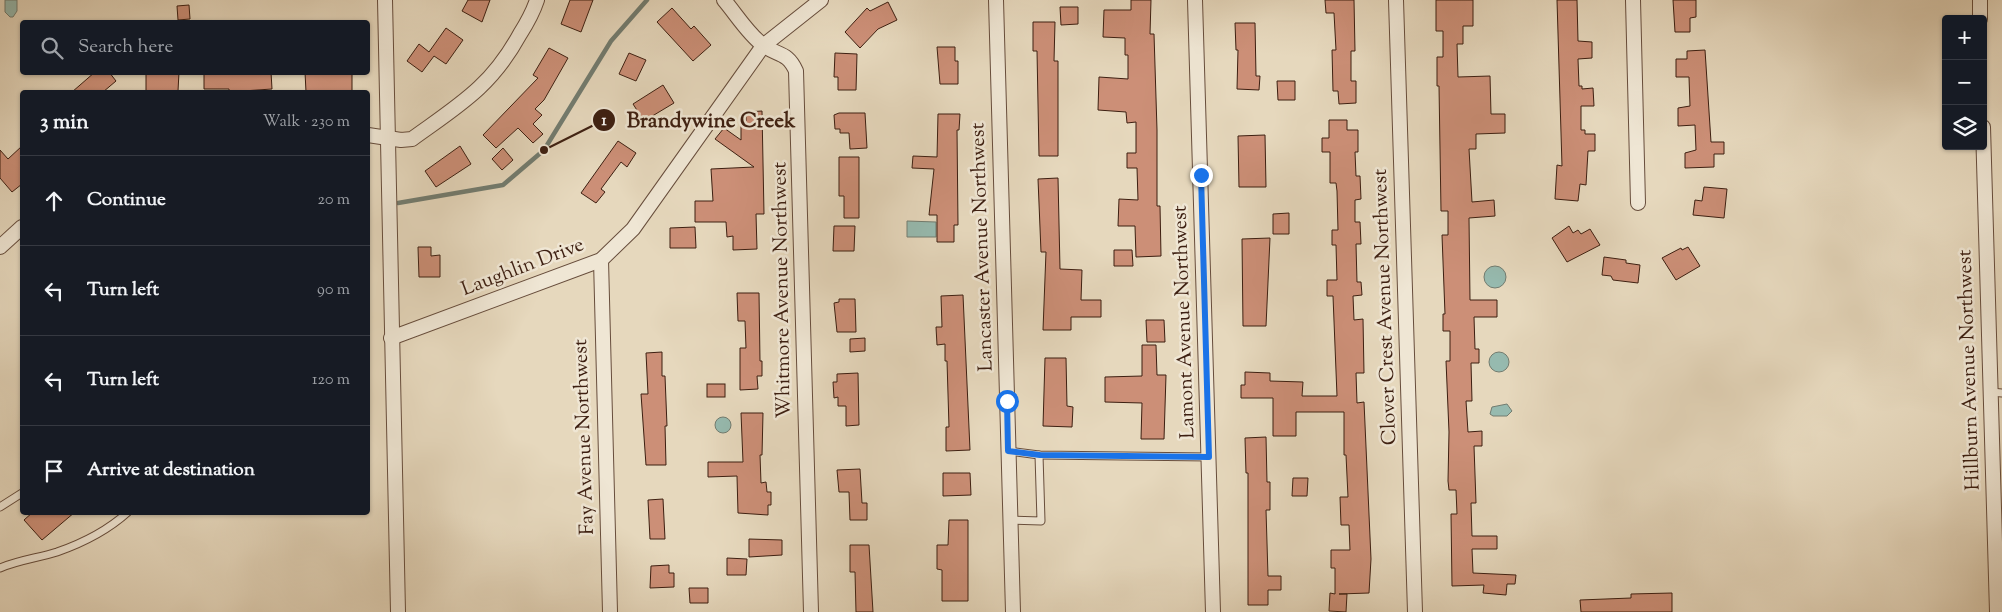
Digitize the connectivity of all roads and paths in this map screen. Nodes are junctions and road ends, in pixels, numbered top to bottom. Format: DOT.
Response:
graph roads {
  1 [pos="385,0"];
  2 [pos="537,0"];
  3 [pos="724,0"];
  4 [pos="821,0"];
  5 [pos="996,0"];
  6 [pos="1196,0"];
  7 [pos="1396,0"];
  8 [pos="1633,0"];
  9 [pos="1980,0"];
  10 [pos="1980,15"];
  11 [pos="763,46"];
  12 [pos="370,135"];
  13 [pos="387,138"];
  14 [pos="1984,150"];
  15 [pos="1638,204"];
  16 [pos="20,229"];
  17 [pos="1,244"];
  18 [pos="600,260"];
  19 [pos="391,338"];
  20 [pos="1996,393"];
  21 [pos="1008,451"];
  22 [pos="1040,455"];
  23 [pos="1209,457"];
  24 [pos="20,494"];
  25 [pos="0,507"];
  26 [pos="125,515"];
  27 [pos="1010,520"];
  28 [pos="0,568"];
  29 [pos="398,612"];
  30 [pos="610,612"];
  31 [pos="812,612"];
  32 [pos="1013,612"];
  33 [pos="1213,612"];
  34 [pos="1415,612"];
  35 [pos="1997,612"];
  1 -- 13 [label="street"];
  2 -- 13 [label="street"];
  3 -- 11 [label="street, Whitmore Avenue Northwest"];
  4 -- 11 [label="street, Laughlin Drive"];
  5 -- 21 [label="street, Lancaster Avenue Northwest"];
  6 -- 23 [label="street, Lamont Avenue Northwest"];
  7 -- 34 [label="street, Clover Crest Avenue Northwest"];
  8 -- 15 [label="street"];
  9 -- 10 [label="street"];
  11 -- 18 [label="street, Laughlin Drive"];
  11 -- 31 [label="street, Whitmore Avenue Northwest"];
  12 -- 13 [label="street"];
  13 -- 19 [label="street"];
  14 -- 20 [label="street, Hillburn Avenue Northwest"];
  16 -- 17 [label="street"];
  18 -- 19 [label="street, Laughlin Drive"];
  18 -- 30 [label="street, Fay Avenue Northwest"];
  19 -- 29 [label="street"];
  20 -- 35 [label="street, Hillburn Avenue Northwest"];
  21 -- 22 [label="lane"];
  21 -- 27 [label="street, Lancaster Avenue Northwest"];
  22 -- 23 [label="lane"];
  22 -- 27 [label="lane"];
  23 -- 33 [label="street, Lamont Avenue Northwest"];
  24 -- 25 [label="lane"];
  26 -- 28 [label="lane"];
  27 -- 32 [label="street, Lancaster Avenue Northwest"];
}
